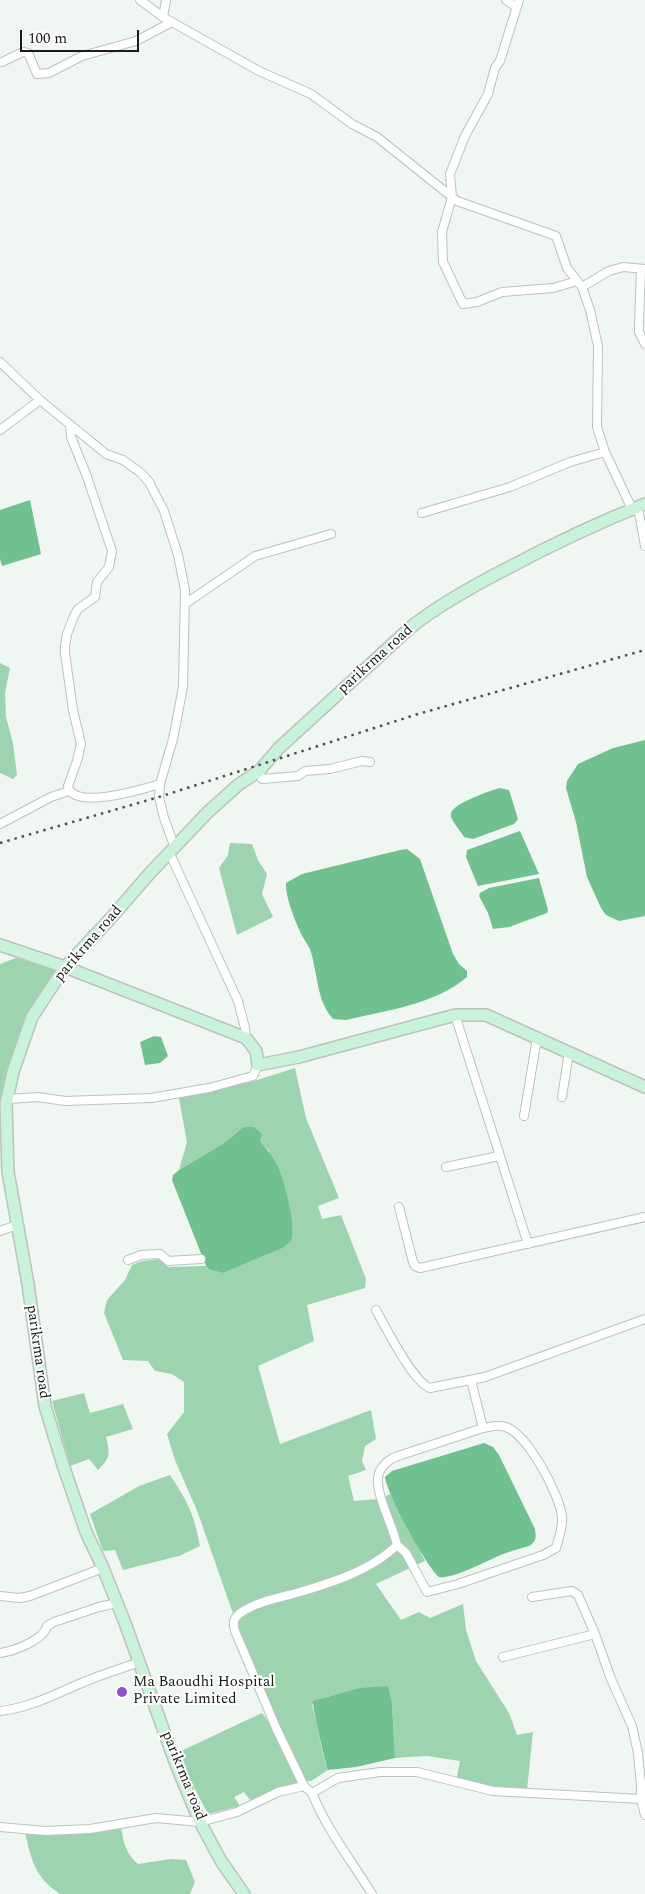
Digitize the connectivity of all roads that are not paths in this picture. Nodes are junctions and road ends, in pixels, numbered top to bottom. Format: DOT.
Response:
graph roads {
  1 [pos="140,0"];
  2 [pos="166,0"];
  3 [pos="506,0"];
  4 [pos="518,4"];
  5 [pos="163,17"];
  6 [pos="172,22"];
  7 [pos="2,62"];
  8 [pos="452,197"];
  9 [pos="643,269"];
  10 [pos="580,284"];
  11 [pos="645,344"];
  12 [pos="0,362"];
  13 [pos="40,400"];
  14 [pos="70,425"];
  15 [pos="0,430"];
  16 [pos="605,452"];
  17 [pos="638,506"];
  18 [pos="422,513"];
  19 [pos="331,534"];
  20 [pos="645,546"];
  21 [pos="185,604"];
  22 [pos="370,762"];
  23 [pos="259,771"];
  24 [pos="160,784"];
  25 [pos="69,791"];
  26 [pos="0,824"];
  27 [pos="172,851"];
  28 [pos="0,945"];
  29 [pos="65,967"];
  30 [pos="455,1016"];
  31 [pos="246,1038"];
  32 [pos="537,1038"];
  33 [pos="569,1052"];
  34 [pos="258,1065"];
  35 [pos="645,1087"];
  36 [pos="562,1097"];
  37 [pos="5,1102"];
  38 [pos="524,1116"];
  39 [pos="499,1156"];
  40 [pos="446,1167"];
  41 [pos="399,1207"];
  42 [pos="645,1217"];
  43 [pos="17,1225"];
  44 [pos="0,1231"];
  45 [pos="528,1244"];
  46 [pos="201,1259"];
  47 [pos="128,1260"];
  48 [pos="376,1310"];
  49 [pos="645,1318"];
  50 [pos="471,1380"];
  51 [pos="483,1428"];
  52 [pos="397,1545"];
  53 [pos="103,1568"];
  54 [pos="0,1596"];
  55 [pos="532,1597"];
  56 [pos="117,1603"];
  57 [pos="595,1634"];
  58 [pos="0,1653"];
  59 [pos="503,1657"];
  60 [pos="139,1662"];
  61 [pos="0,1711"];
  62 [pos="643,1785"];
  63 [pos="304,1786"];
  64 [pos="312,1793"];
  65 [pos="642,1799"];
  66 [pos="645,1815"];
  67 [pos="200,1822"];
  68 [pos="0,1827"];
  69 [pos="244,1894"];
  70 [pos="372,1894"];
  1 -- 5 [label="street"];
  2 -- 5 [label="street"];
  3 -- 4 [label="street"];
  4 -- 8 [label="street"];
  5 -- 6 [label="street"];
  6 -- 7 [label="street"];
  6 -- 8 [label="street"];
  8 -- 10 [label="street"];
  8 -- 10 [label="street"];
  9 -- 10 [label="street"];
  9 -- 11 [label="street"];
  10 -- 16 [label="street"];
  12 -- 13 [label="street"];
  13 -- 14 [label="street"];
  13 -- 15 [label="street"];
  14 -- 21 [label="street"];
  14 -- 25 [label="street"];
  16 -- 17 [label="street"];
  16 -- 18 [label="street"];
  17 -- 20 [label="street"];
  17 -- 23 [label="street, parikrma road"];
  19 -- 21 [label="street"];
  21 -- 24 [label="street"];
  22 -- 23 [label="street"];
  23 -- 27 [label="street, parikrma road"];
  24 -- 25 [label="street"];
  24 -- 27 [label="street"];
  25 -- 26 [label="street"];
  27 -- 29 [label="street, parikrma road"];
  27 -- 31 [label="street"];
  28 -- 29 [label="street"];
  29 -- 31 [label="street"];
  29 -- 37 [label="street, parikrma road"];
  30 -- 32 [label="street"];
  30 -- 34 [label="street"];
  30 -- 39 [label="street"];
  31 -- 34 [label="street"];
  32 -- 33 [label="street"];
  32 -- 38 [label="street"];
  33 -- 35 [label="street"];
  33 -- 36 [label="street"];
  34 -- 37 [label="street"];
  37 -- 43 [label="street, parikrma road"];
  39 -- 40 [label="street"];
  39 -- 45 [label="street"];
  41 -- 45 [label="street"];
  42 -- 45 [label="street"];
  43 -- 44 [label="street"];
  43 -- 53 [label="street, parikrma road"];
  46 -- 47 [label="street"];
  48 -- 50 [label="street"];
  49 -- 50 [label="street"];
  50 -- 51 [label="street"];
  51 -- 52 [label="street"];
  51 -- 52 [label="street"];
  52 -- 63 [label="street"];
  53 -- 54 [label="street"];
  53 -- 56 [label="street, parikrma road"];
  55 -- 57 [label="street"];
  56 -- 58 [label="street"];
  56 -- 60 [label="street, parikrma road"];
  57 -- 59 [label="street"];
  57 -- 62 [label="street"];
  60 -- 61 [label="street"];
  60 -- 67 [label="street, parikrma road"];
  62 -- 65 [label="street"];
  63 -- 64 [label="street"];
  63 -- 67 [label="street"];
  64 -- 65 [label="street"];
  64 -- 70 [label="street"];
  65 -- 66 [label="street"];
  67 -- 68 [label="street"];
  67 -- 69 [label="street, parikrma road"];
}
